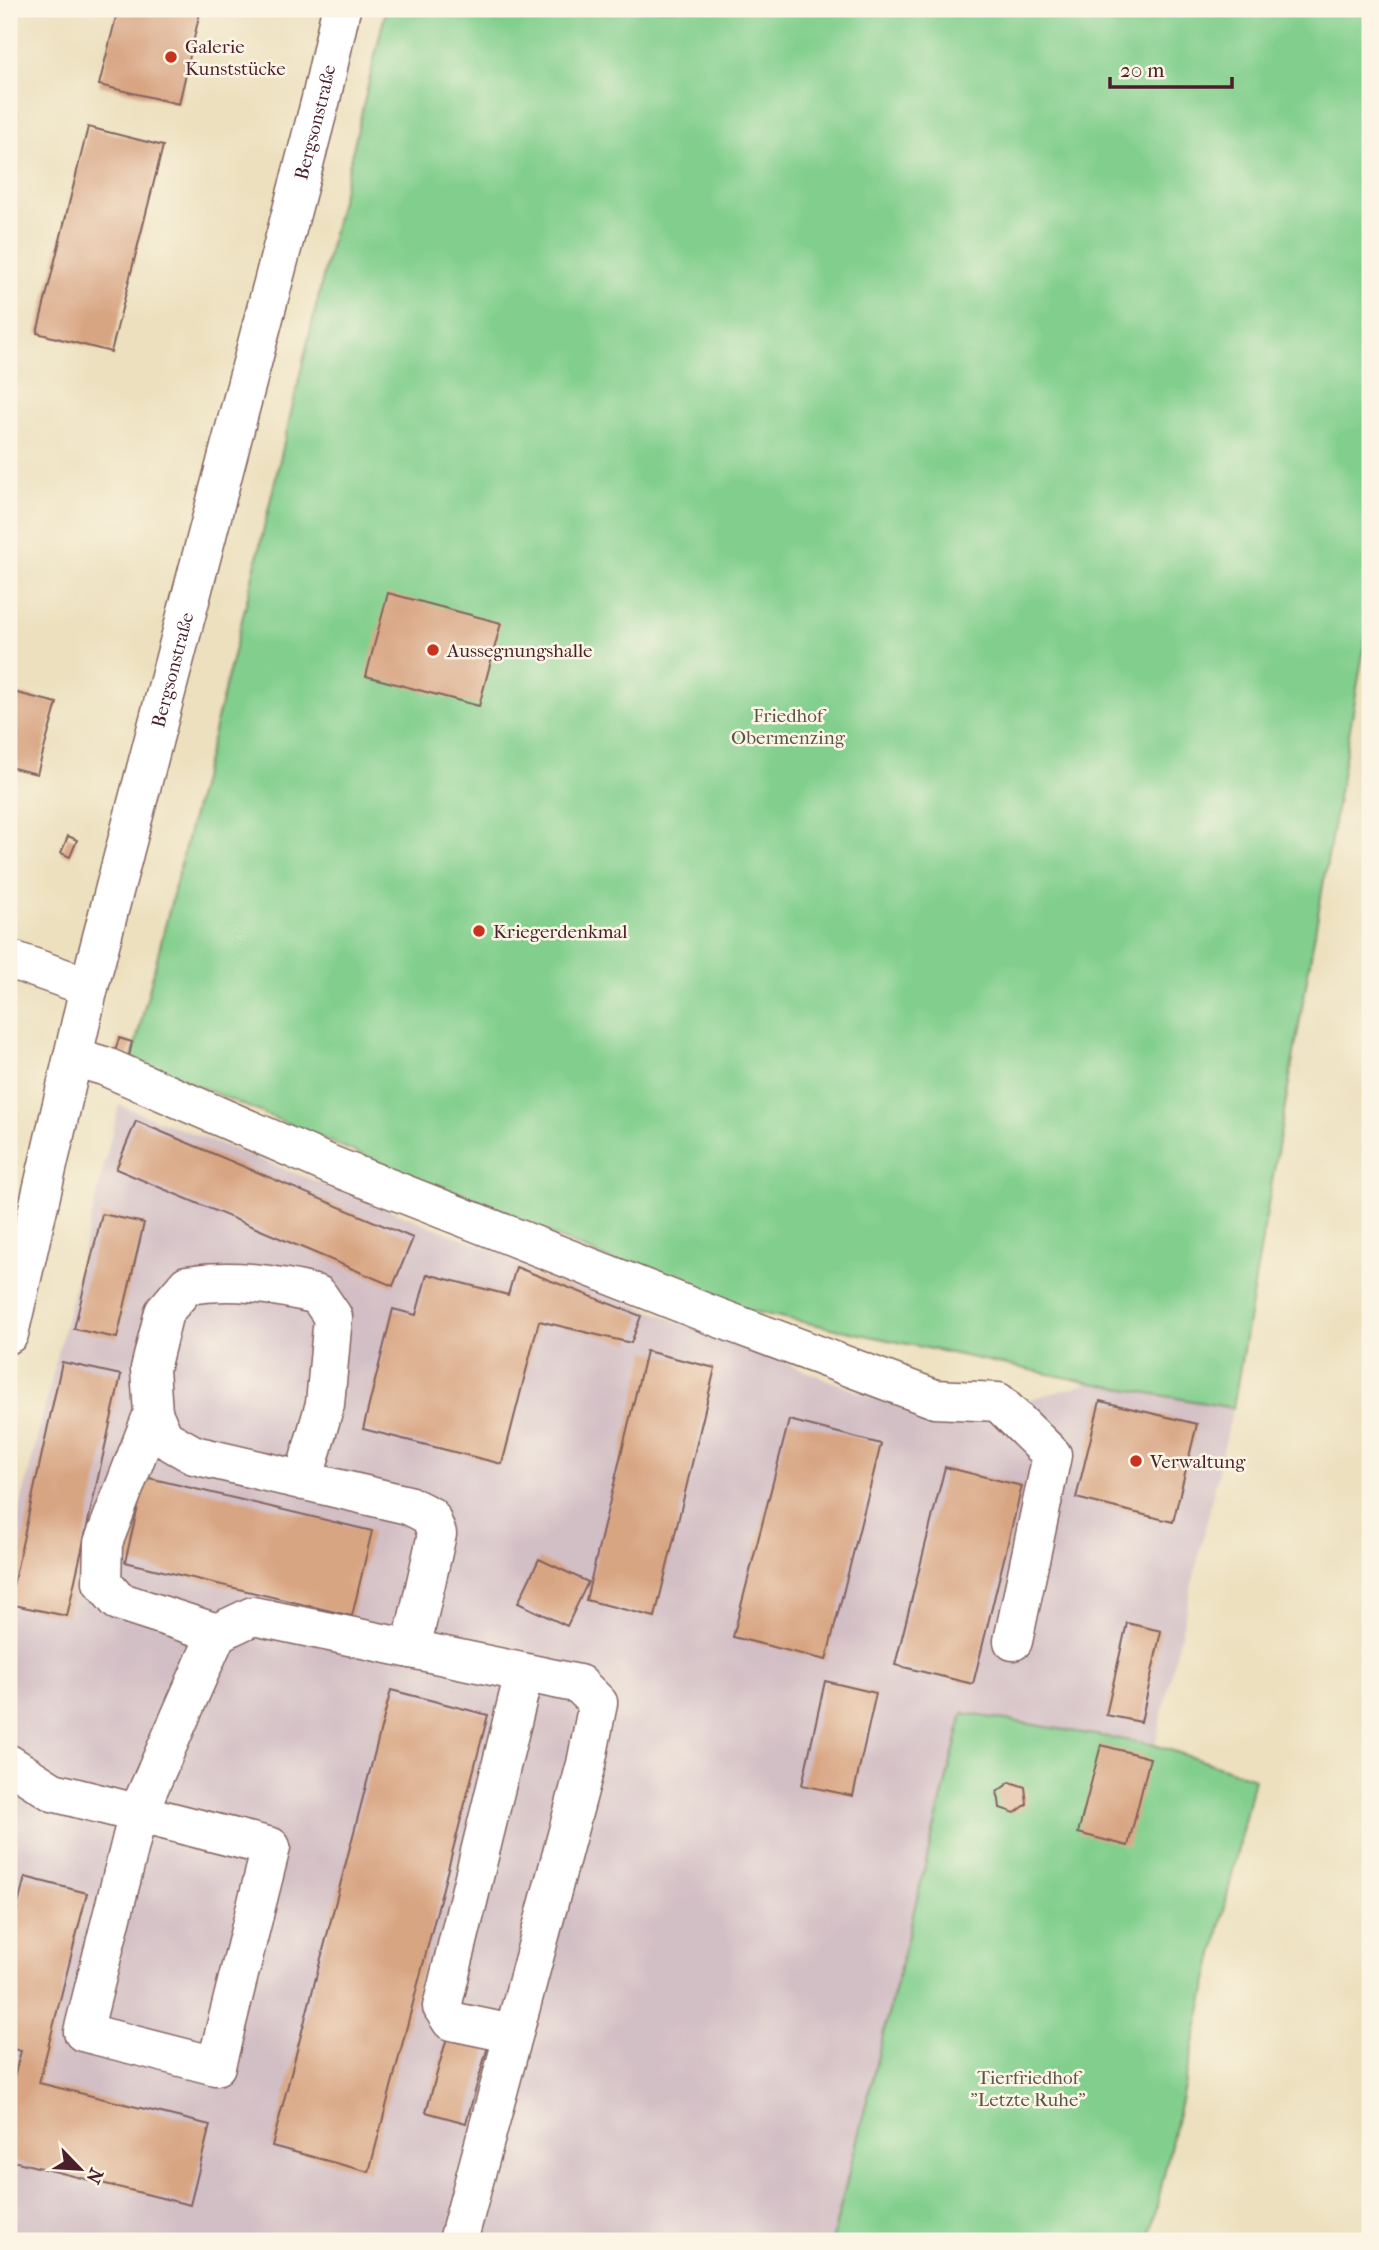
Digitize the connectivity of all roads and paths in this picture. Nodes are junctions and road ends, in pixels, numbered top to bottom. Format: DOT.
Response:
graph roads {
  1 [pos="341,9"];
  2 [pos="9,958"];
  3 [pos="89,987"];
  4 [pos="73,1058"];
  5 [pos="9,1334"];
  6 [pos="153,1413"];
  7 [pos="303,1480"];
  8 [pos="217,1633"];
  9 [pos="1013,1641"];
  10 [pos="411,1649"];
  11 [pos="524,1673"];
  12 [pos="9,1764"];
  13 [pos="53,1792"];
  14 [pos="9,1798"];
  15 [pos="138,1813"];
  16 [pos="513,2034"];
  17 [pos="457,2241"];
  1 -- 3 [label="street, Bergsonstraße"];
  2 -- 3 [label="street"];
  3 -- 4 [label="street, Bergsonstraße"];
  4 -- 5 [label="street, Bergsonstraße"];
  4 -- 9 [label="street"];
  6 -- 7 [label="street"];
  6 -- 7 [label="street"];
  6 -- 8 [label="street"];
  7 -- 10 [label="street"];
  8 -- 10 [label="street"];
  8 -- 15 [label="street"];
  10 -- 11 [label="street"];
  11 -- 16 [label="street"];
  11 -- 16 [label="street"];
  12 -- 13 [label="street"];
  13 -- 14 [label="street"];
  13 -- 15 [label="street"];
  15 -- 15 [label="street"];
  16 -- 17 [label="street"];
}
